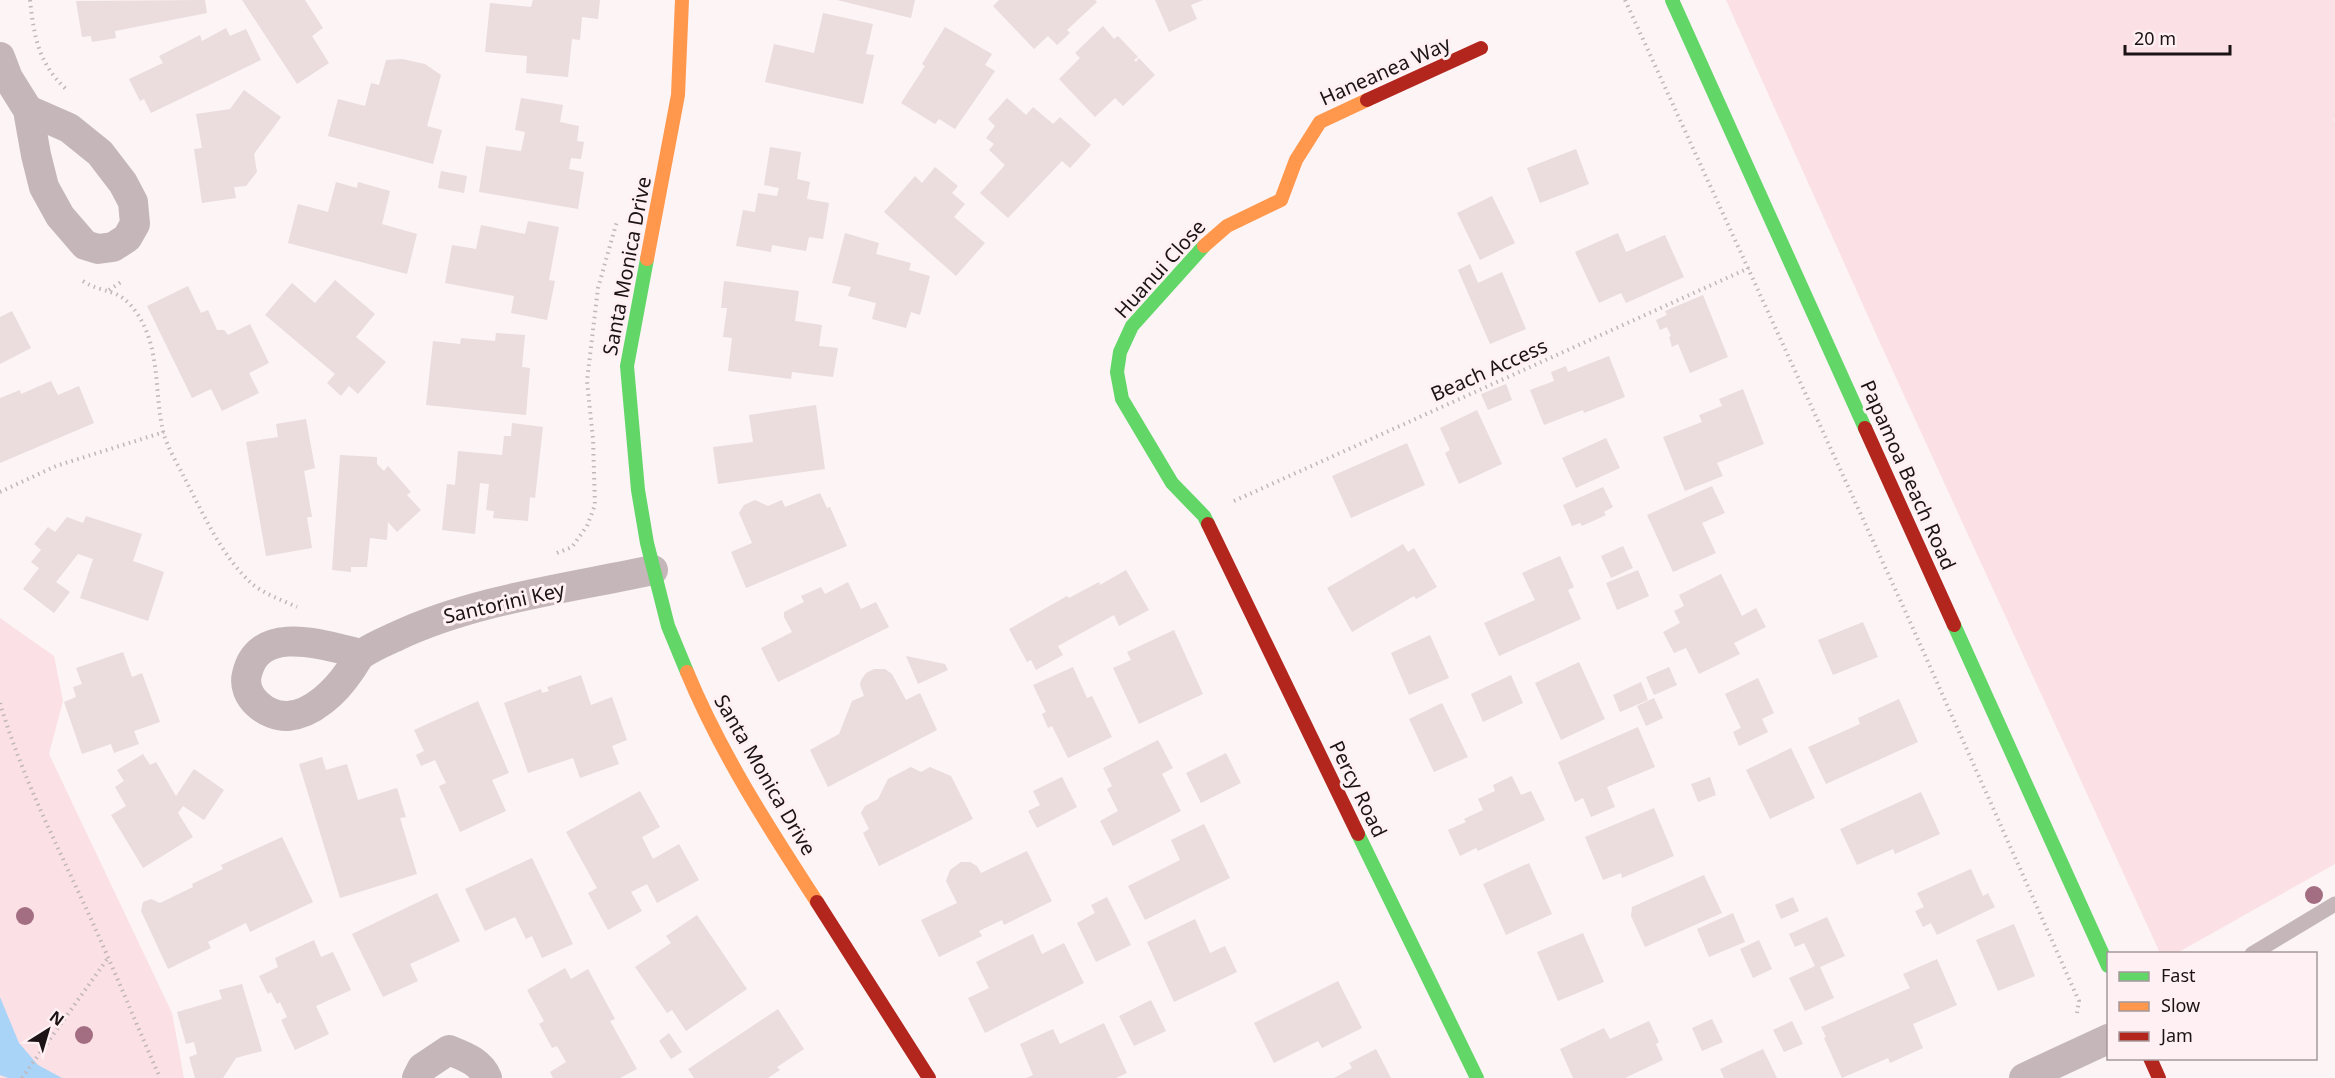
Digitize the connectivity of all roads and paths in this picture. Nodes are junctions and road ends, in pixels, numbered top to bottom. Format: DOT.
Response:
graph roads {
  1 [pos="682,0"];
  2 [pos="1625,0"];
  3 [pos="1672,0"];
  4 [pos="1481,48"];
  5 [pos="0,57"];
  6 [pos="28,110"];
  7 [pos="1281,200"];
  8 [pos="617,220"];
  9 [pos="1786,251"];
  10 [pos="1749,268"];
  11 [pos="110,290"];
  12 [pos="164,432"];
  13 [pos="0,492"];
  14 [pos="1204,516"];
  15 [pos="552,556"];
  16 [pos="653,570"];
  17 [pos="300,608"];
  18 [pos="361,654"];
  19 [pos="0,703"];
  20 [pos="2335,904"];
  21 [pos="2255,952"];
  22 [pos="108,958"];
  23 [pos="2107,962"];
  24 [pos="2077,1013"];
  25 [pos="2107,1040"];
  26 [pos="2150,1060"];
  27 [pos="22,1078"];
  28 [pos="160,1078"];
  29 [pos="417,1078"];
  30 [pos="487,1078"];
  31 [pos="929,1078"];
  32 [pos="1477,1078"];
  33 [pos="2024,1078"];
  34 [pos="2159,1078"];
  1 -- 16 [label="street, Santa Monica Drive"];
  2 -- 10 [label="path"];
  3 -- 9 [label="street, Papamoa Beach Road"];
  4 -- 7 [label="street, Haneanea Way"];
  5 -- 6 [label="street"];
  6 -- 6 [label="street"];
  7 -- 14 [label="street, Huanui Close"];
  8 -- 15 [label="path"];
  9 -- 10 [label="path, Beach Access"];
  9 -- 23 [label="street, Papamoa Beach Road"];
  10 -- 14 [label="path, Beach Access"];
  10 -- 24 [label="path"];
  11 -- 12 [label="path"];
  12 -- 13 [label="path"];
  12 -- 17 [label="path"];
  14 -- 32 [label="street, Percy Road"];
  16 -- 18 [label="street, Santorini Key"];
  16 -- 31 [label="street, Santa Monica Drive"];
  19 -- 22 [label="path"];
  20 -- 21 [label="lane"];
  22 -- 27 [label="path"];
  22 -- 28 [label="path"];
  25 -- 33 [label="street"];
  26 -- 34 [label="street"];
  29 -- 30 [label="street"];
}
